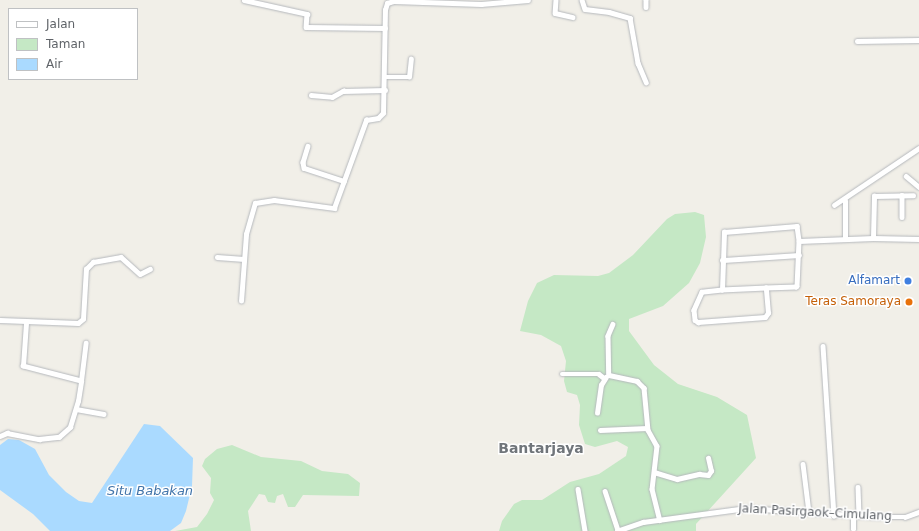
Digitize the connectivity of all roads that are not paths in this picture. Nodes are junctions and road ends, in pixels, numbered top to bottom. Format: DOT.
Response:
graph roads {
  1 [pos="244,0"];
  2 [pos="528,0"];
  3 [pos="556,0"];
  4 [pos="582,0"];
  5 [pos="646,0"];
  6 [pos="460,2"];
  7 [pos="646,7"];
  8 [pos="573,17"];
  9 [pos="385,28"];
  10 [pos="919,40"];
  11 [pos="858,41"];
  12 [pos="411,59"];
  13 [pos="385,78"];
  14 [pos="646,82"];
  15 [pos="385,90"];
  16 [pos="311,95"];
  17 [pos="308,146"];
  18 [pos="919,148"];
  19 [pos="906,176"];
  20 [pos="344,181"];
  21 [pos="919,187"];
  22 [pos="902,195"];
  23 [pos="913,195"];
  24 [pos="845,201"];
  25 [pos="834,205"];
  26 [pos="902,217"];
  27 [pos="873,238"];
  28 [pos="845,239"];
  29 [pos="919,239"];
  30 [pos="799,241"];
  31 [pos="799,255"];
  32 [pos="216,257"];
  33 [pos="244,259"];
  34 [pos="722,260"];
  35 [pos="150,268"];
  36 [pos="766,288"];
  37 [pos="722,290"];
  38 [pos="241,301"];
  39 [pos="0,320"];
  40 [pos="26,323"];
  41 [pos="613,324"];
  42 [pos="86,343"];
  43 [pos="823,346"];
  44 [pos="562,374"];
  45 [pos="609,375"];
  46 [pos="604,378"];
  47 [pos="81,381"];
  48 [pos="76,409"];
  49 [pos="597,413"];
  50 [pos="104,414"];
  51 [pos="647,428"];
  52 [pos="600,430"];
  53 [pos="0,436"];
  54 [pos="708,458"];
  55 [pos="803,464"];
  56 [pos="654,472"];
  57 [pos="858,486"];
  58 [pos="578,489"];
  59 [pos="606,491"];
  60 [pos="809,512"];
  61 [pos="919,512"];
  62 [pos="834,516"];
  63 [pos="856,516"];
  64 [pos="660,520"];
  65 [pos="853,529"];
  66 [pos="617,530"];
  67 [pos="585,531"];
  1 -- 9 [label="street"];
  2 -- 6 [label="street"];
  3 -- 8 [label="street"];
  4 -- 14 [label="street"];
  5 -- 7 [label="street"];
  6 -- 9 [label="street"];
  9 -- 13 [label="street"];
  10 -- 11 [label="street"];
  12 -- 13 [label="street"];
  13 -- 15 [label="street"];
  15 -- 16 [label="street"];
  15 -- 20 [label="street"];
  17 -- 20 [label="street"];
  18 -- 25 [label="street"];
  19 -- 21 [label="street"];
  20 -- 33 [label="street"];
  22 -- 23 [label="street"];
  22 -- 26 [label="street"];
  22 -- 27 [label="street"];
  24 -- 28 [label="street"];
  27 -- 28 [label="street"];
  27 -- 29 [label="street"];
  28 -- 30 [label="street"];
  30 -- 31 [label="street"];
  30 -- 34 [label="street"];
  31 -- 34 [label="street"];
  31 -- 36 [label="street"];
  32 -- 33 [label="street"];
  33 -- 38 [label="street"];
  34 -- 37 [label="street"];
  35 -- 40 [label="street"];
  36 -- 37 [label="street"];
  36 -- 37 [label="street"];
  39 -- 40 [label="street"];
  40 -- 47 [label="street"];
  41 -- 45 [label="street"];
  42 -- 47 [label="street"];
  43 -- 62 [label="street"];
  44 -- 46 [label="street"];
  45 -- 46 [label="street"];
  45 -- 51 [label="street"];
  46 -- 49 [label="street"];
  47 -- 48 [label="street"];
  48 -- 50 [label="street"];
  48 -- 53 [label="street"];
  51 -- 52 [label="street"];
  51 -- 56 [label="street"];
  54 -- 56 [label="street"];
  55 -- 60 [label="street"];
  56 -- 64 [label="street"];
  57 -- 63 [label="street"];
  58 -- 67 [label="street"];
  59 -- 66 [label="street"];
  60 -- 62 [label="street, Jalan Pasirgaok–Cimulang"];
  60 -- 64 [label="street, Jalan Pasirgaok–Cimulang"];
  61 -- 63 [label="street, Jalan Pasirgaok–Cimulang"];
  62 -- 63 [label="street, Jalan Pasirgaok–Cimulang"];
  63 -- 65 [label="street"];
  64 -- 66 [label="street, Jalan Pasirgaok–Cimulang"];
}
